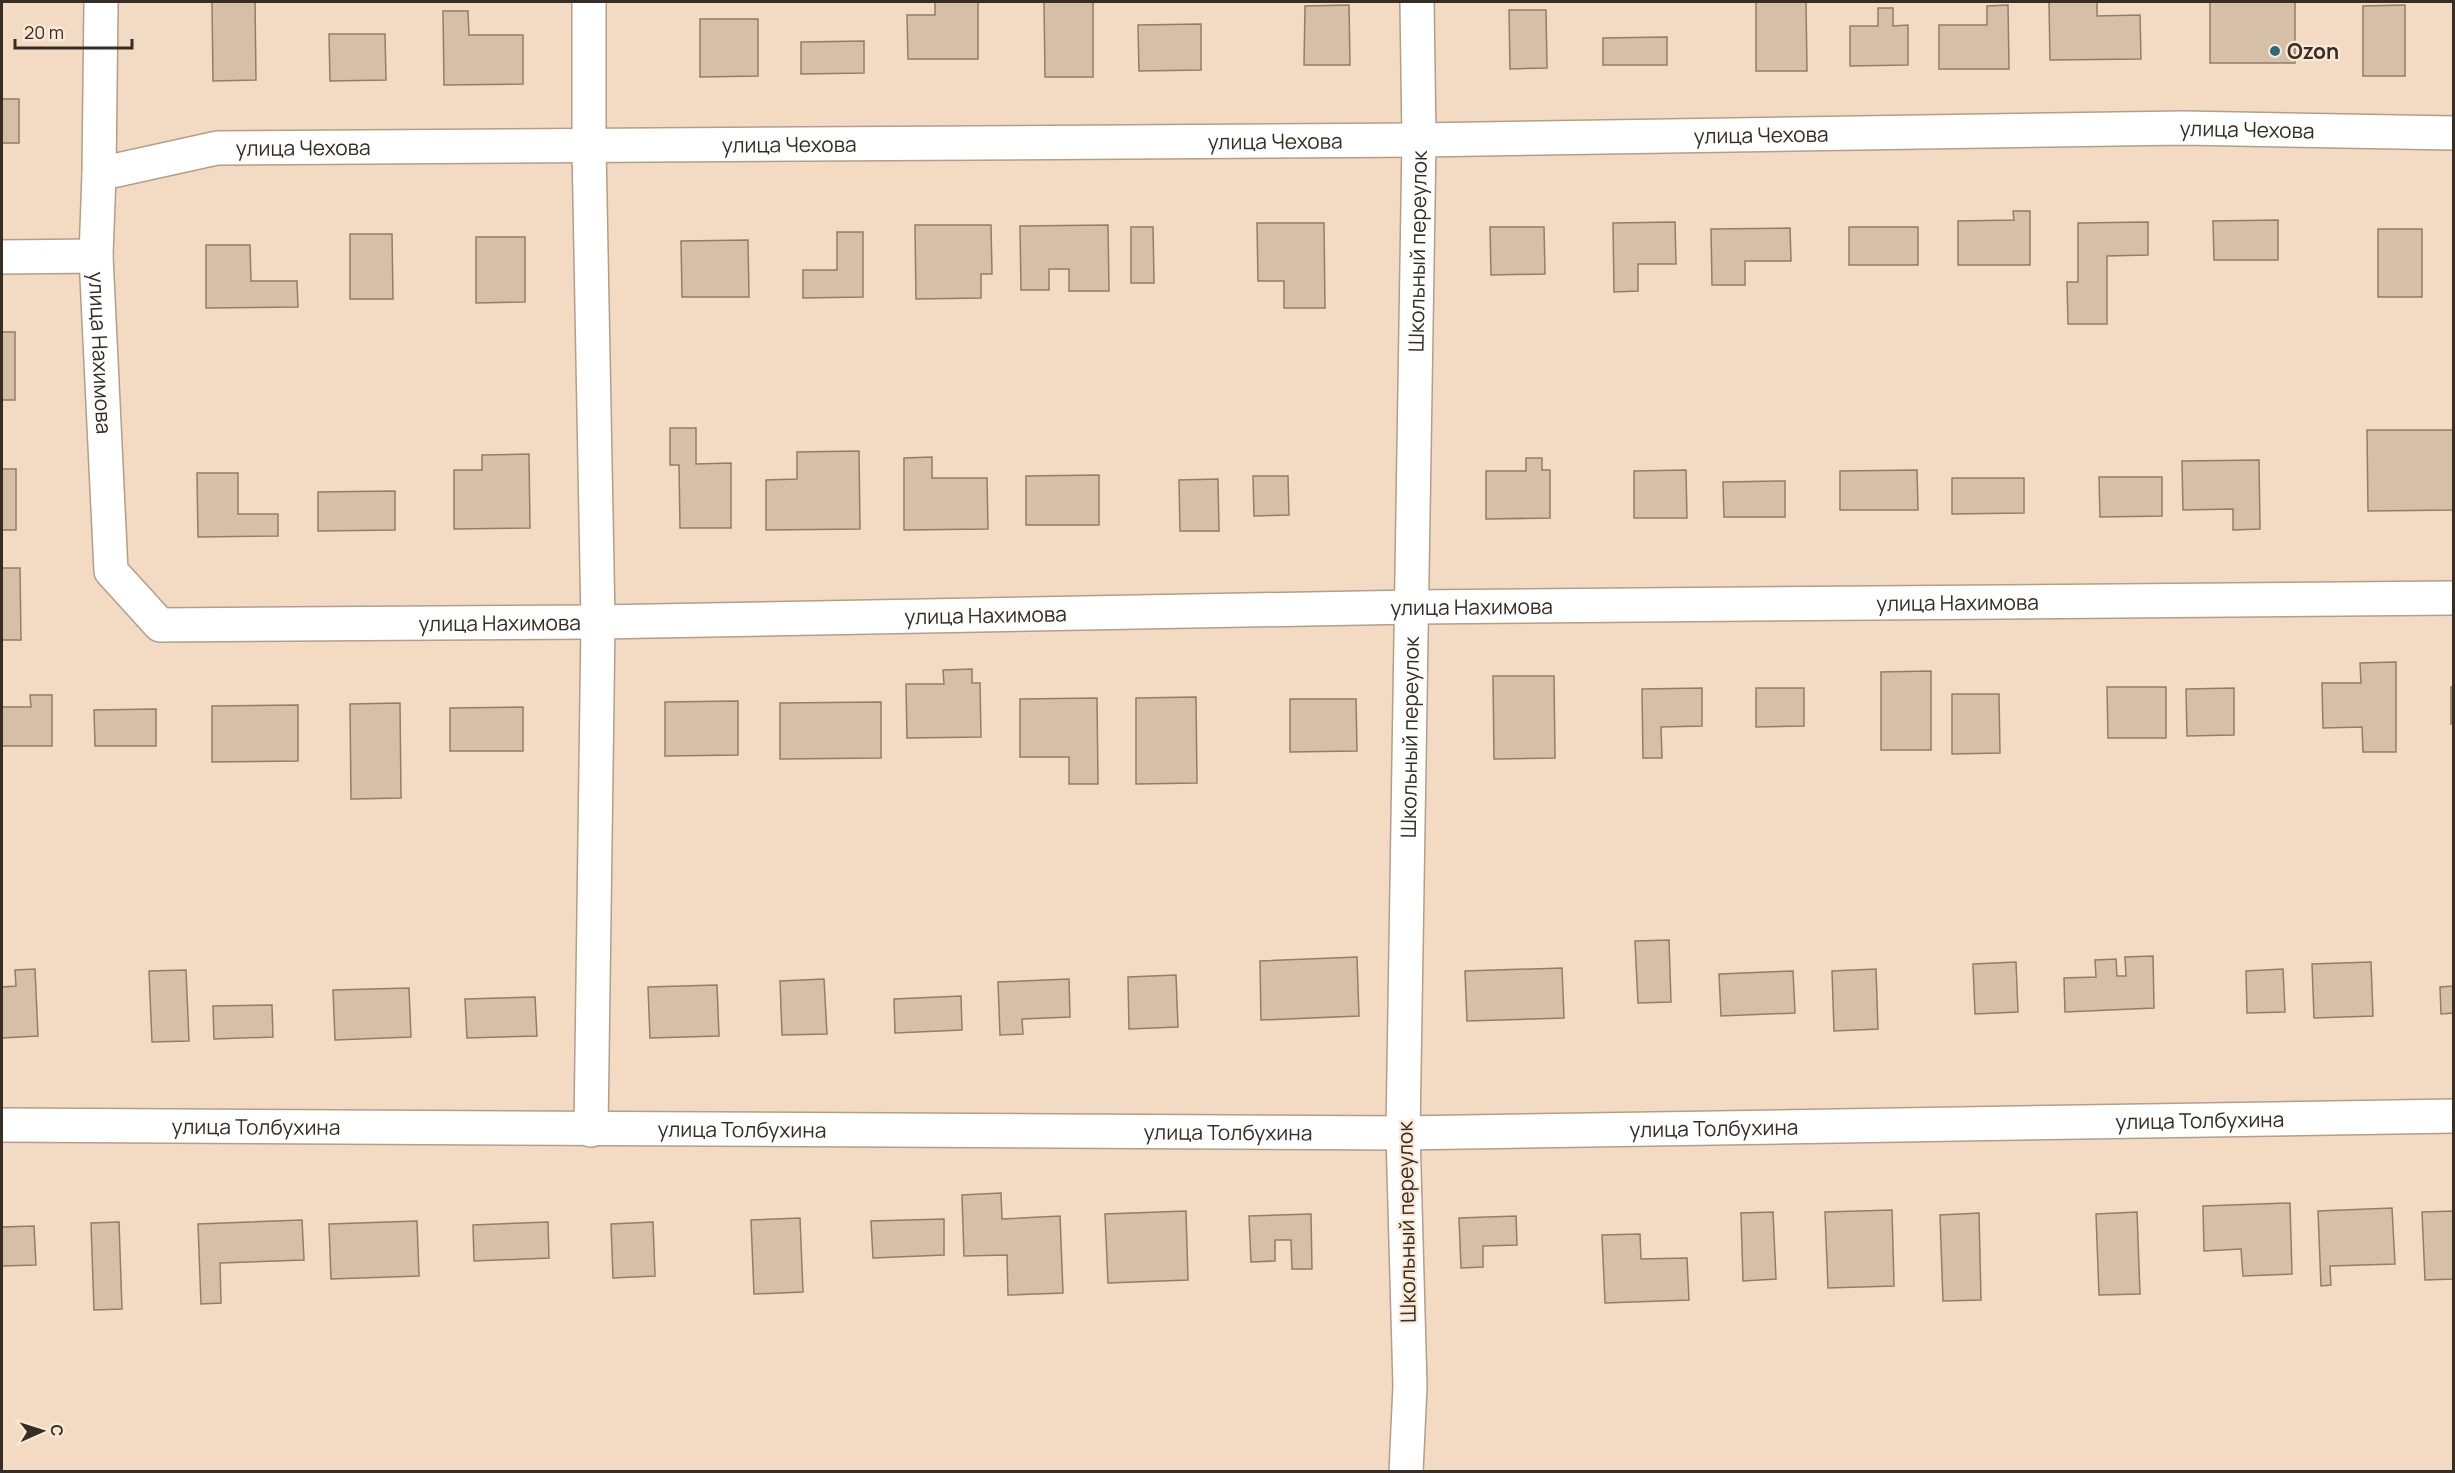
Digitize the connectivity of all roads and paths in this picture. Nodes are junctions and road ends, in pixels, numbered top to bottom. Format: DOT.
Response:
graph roads {
  1 [pos="101,2"];
  2 [pos="590,2"];
  3 [pos="1417,2"];
  4 [pos="2454,134"];
  5 [pos="1419,140"];
  6 [pos="589,147"];
  7 [pos="99,174"];
  8 [pos="2,256"];
  9 [pos="96,256"];
  10 [pos="2454,598"];
  11 [pos="1413,608"];
  12 [pos="598,622"];
  13 [pos="2454,1116"];
  14 [pos="2,1125"];
  15 [pos="591,1130"];
  16 [pos="1403,1133"];
  17 [pos="1406,1472"];
  1 -- 7 [label="street, улица Нахимова"];
  2 -- 6 [label="street"];
  3 -- 5 [label="street, Школьный переулок"];
  4 -- 5 [label="street, улица Чехова"];
  5 -- 6 [label="street, улица Чехова"];
  5 -- 11 [label="street, Школьный переулок"];
  6 -- 7 [label="street, улица Чехова"];
  6 -- 12 [label="street"];
  7 -- 9 [label="street, улица Нахимова"];
  8 -- 9 [label="street"];
  9 -- 12 [label="street, улица Нахимова"];
  10 -- 11 [label="street, улица Нахимова"];
  11 -- 12 [label="street, улица Нахимова"];
  11 -- 16 [label="street, Школьный переулок"];
  12 -- 15 [label="street"];
  13 -- 16 [label="street, улица Толбухина"];
  14 -- 15 [label="street, улица Толбухина"];
  15 -- 16 [label="street, улица Толбухина"];
  16 -- 17 [label="street, Школьный переулок"];
}
